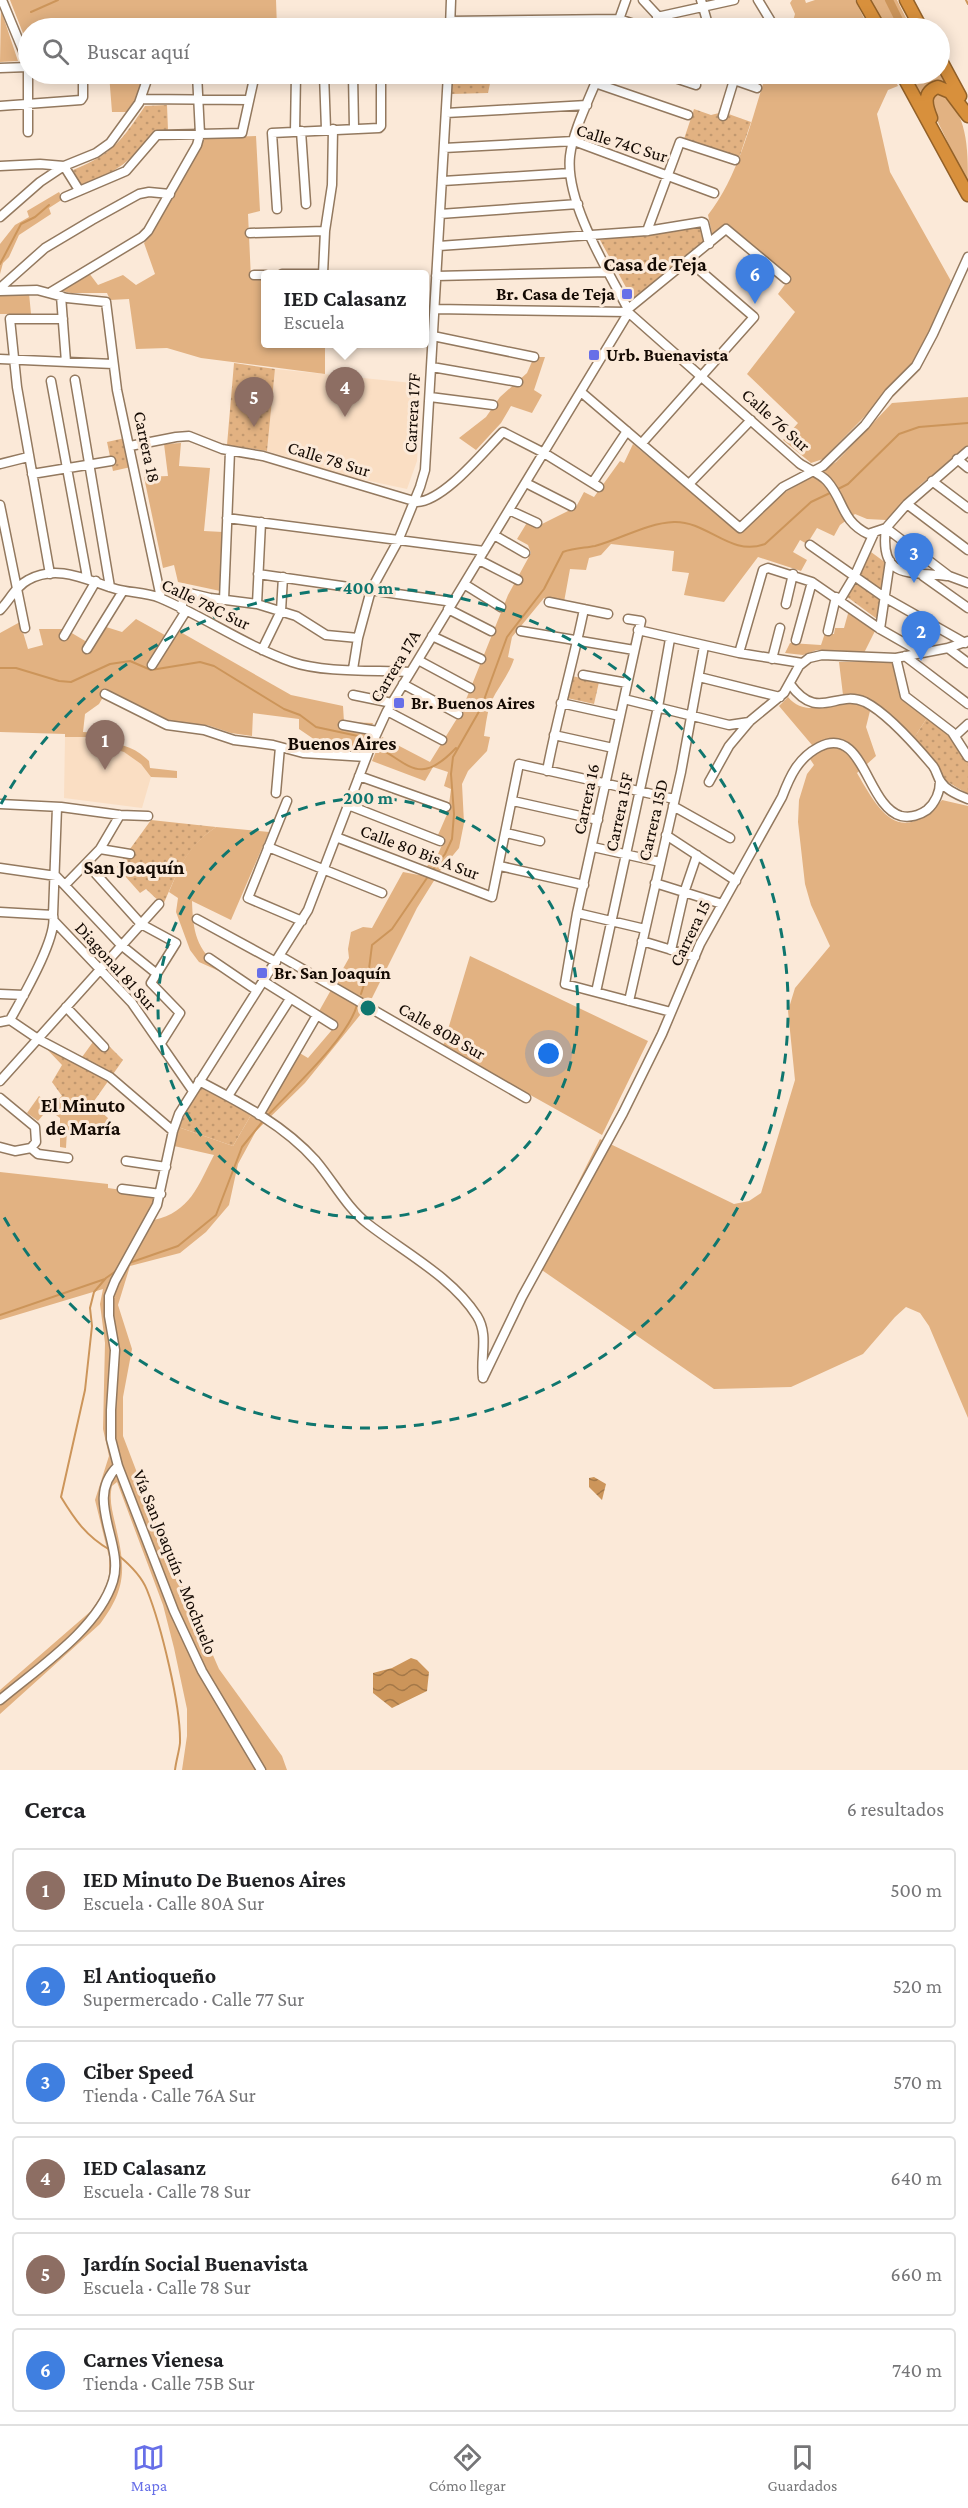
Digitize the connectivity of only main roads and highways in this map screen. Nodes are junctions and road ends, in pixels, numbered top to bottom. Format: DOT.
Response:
graph roads {
  1 [pos="864,0"];
  2 [pos="906,0"];
  3 [pos="874,18"];
  4 [pos="916,18"];
  5 [pos="950,79"];
  6 [pos="907,84"];
  7 [pos="968,111"];
  8 [pos="968,116"];
  9 [pos="944,151"];
  10 [pos="968,195"];
  1 -- 3 [label="highway"];
  2 -- 4 [label="highway"];
  5 -- 7 [label="highway"];
  6 -- 9 [label="highway"];
  8 -- 9 [label="highway"];
  9 -- 10 [label="highway"];
}
